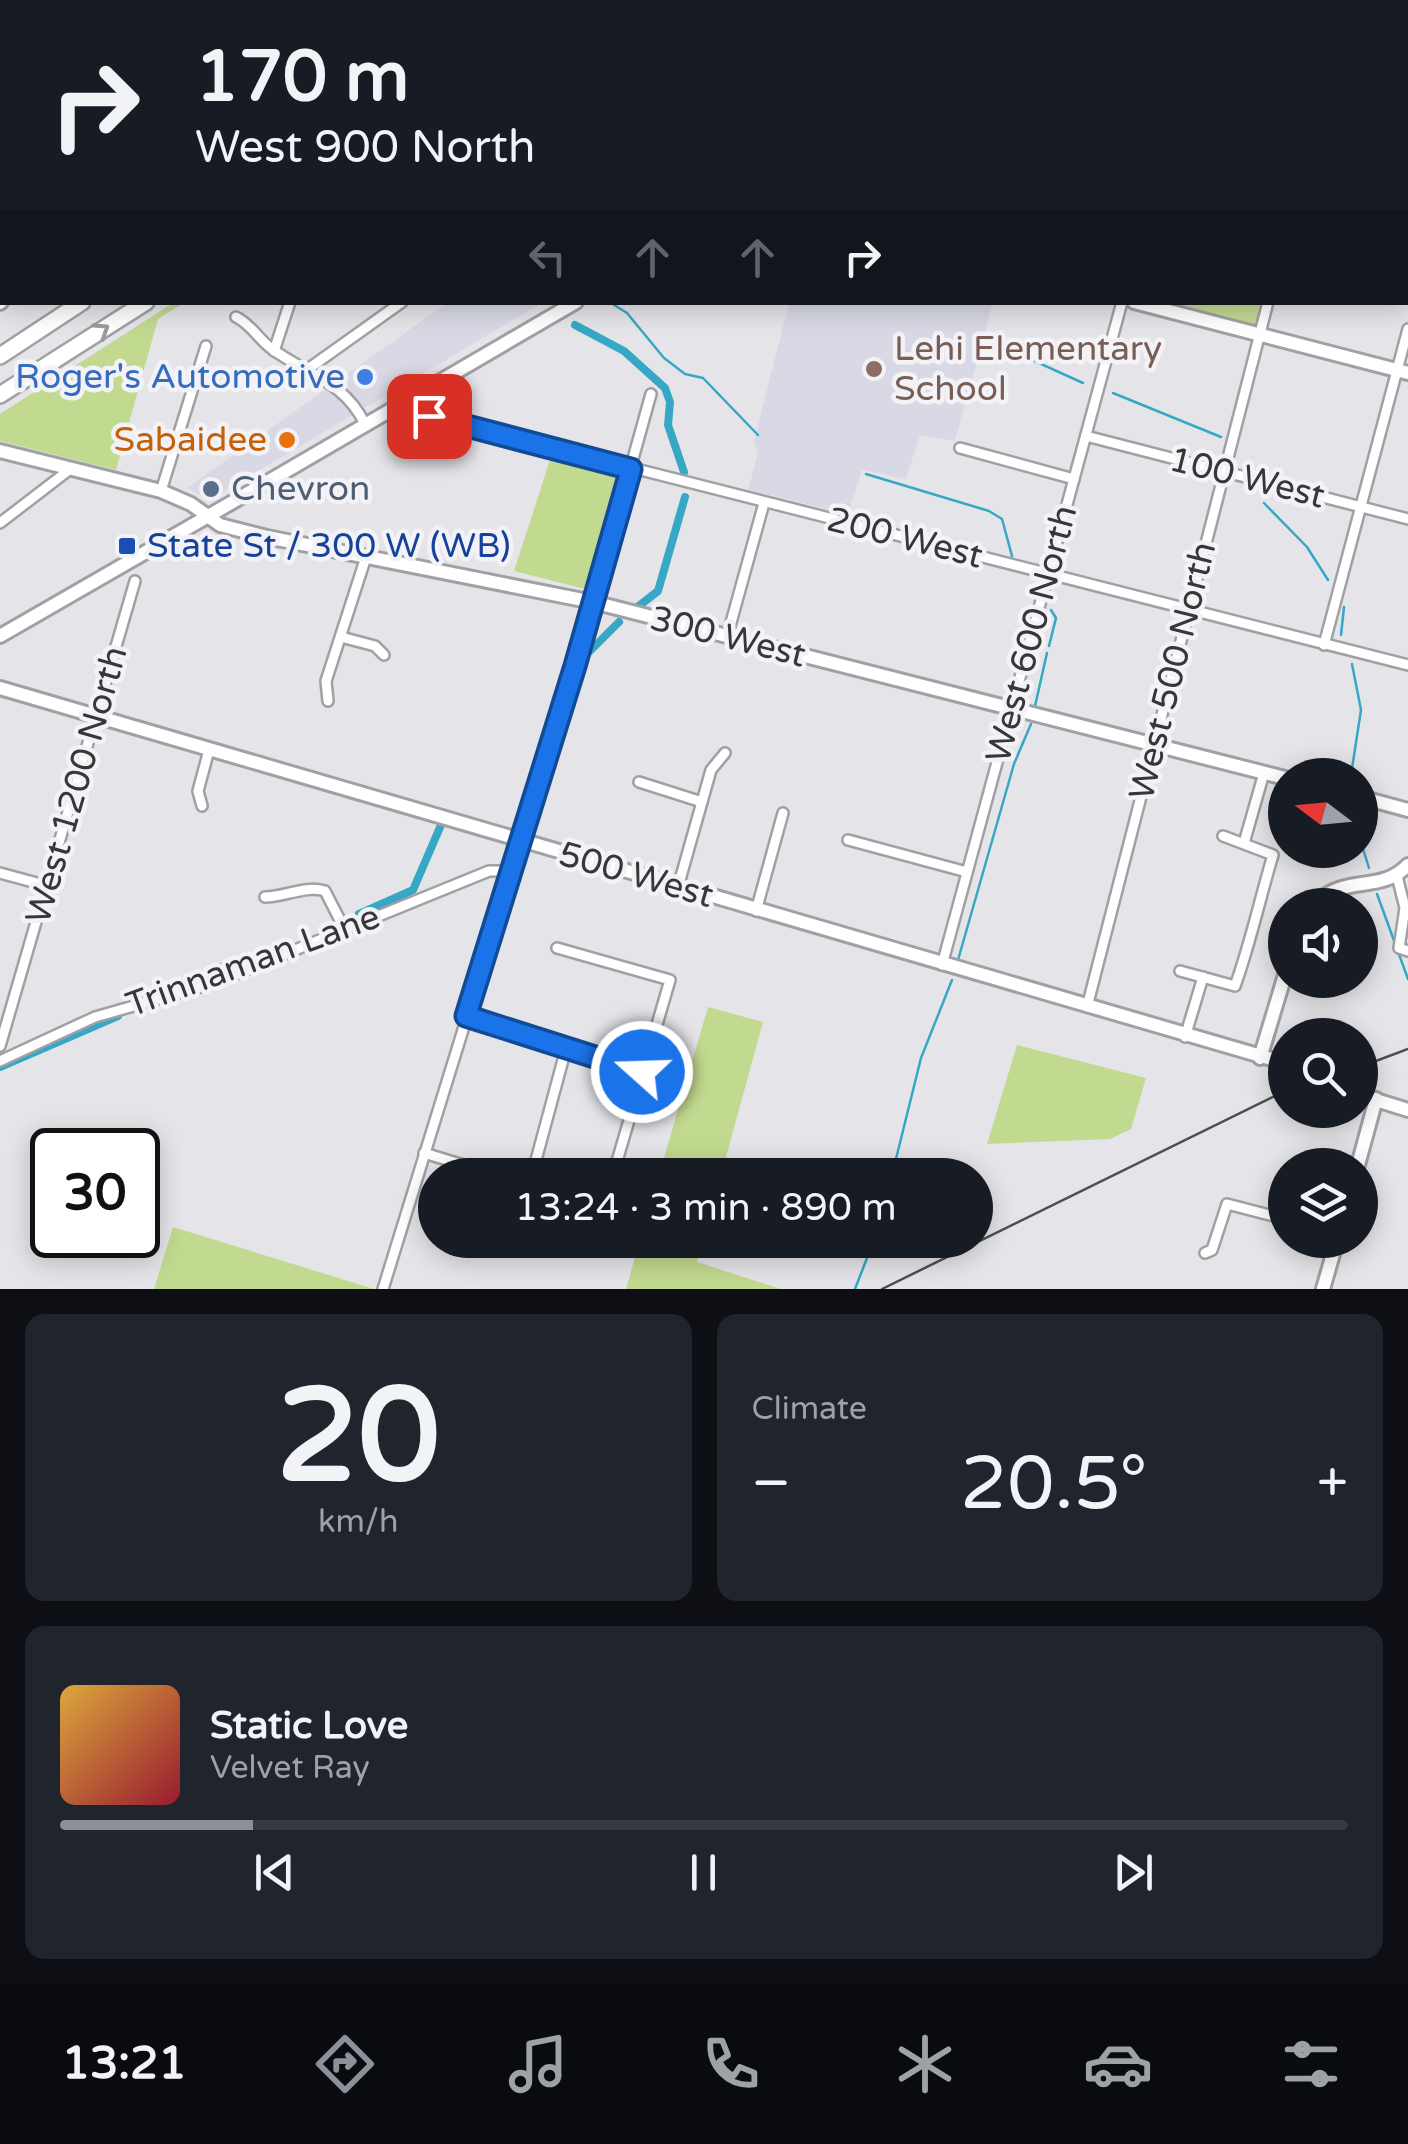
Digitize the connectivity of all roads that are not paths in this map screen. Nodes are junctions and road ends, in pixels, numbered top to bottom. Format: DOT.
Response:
graph roads {
  1 [pos="77,305"];
  2 [pos="141,305"];
  3 [pos="289,305"];
  4 [pos="398,305"];
  5 [pos="571,305"];
  6 [pos="1121,305"];
  7 [pos="1146,305"];
  8 [pos="1267,305"];
  9 [pos="236,316"];
  10 [pos="1408,329"];
  11 [pos="1259,334"];
  12 [pos="206,346"];
  13 [pos="274,351"];
  14 [pos="0,356"];
  15 [pos="308,369"];
  16 [pos="1403,371"];
  17 [pos="651,394"];
  18 [pos="0,396"];
  19 [pos="408,400"];
  20 [pos="364,424"];
  21 [pos="1086,436"];
  22 [pos="960,448"];
  23 [pos="0,450"];
  24 [pos="631,469"];
  25 [pos="69,470"];
  26 [pos="1224,473"];
  27 [pos="1074,479"];
  28 [pos="161,491"];
  29 [pos="764,503"];
  30 [pos="1360,506"];
  31 [pos="212,518"];
  32 [pos="1408,519"];
  33 [pos="0,523"];
  34 [pos="366,556"];
  35 [pos="1049,574"];
  36 [pos="135,580"];
  37 [pos="593,602"];
  38 [pos="1188,611"];
  39 [pos="0,636"];
  40 [pos="727,637"];
  41 [pos="341,638"];
  42 [pos="1324,645"];
  43 [pos="384,655"];
  44 [pos="1408,665"];
  45 [pos="0,688"];
  46 [pos="328,701"];
  47 [pos="1014,708"];
  48 [pos="98,718"];
  49 [pos="1154,744"];
  50 [pos="210,750"];
  51 [pos="725,753"];
  52 [pos="1264,772"];
  53 [pos="1268,773"];
  54 [pos="640,782"];
  55 [pos="702,802"];
  56 [pos="1378,802"];
  57 [pos="202,806"];
  58 [pos="1408,810"];
  59 [pos="783,813"];
  60 [pos="1223,836"];
  61 [pos="848,840"];
  62 [pos="519,841"];
  63 [pos="1244,843"];
  64 [pos="1408,866"];
  65 [pos="509,871"];
  66 [pos="967,872"];
  67 [pos="0,873"];
  68 [pos="1397,876"];
  69 [pos="48,886"];
  70 [pos="678,887"];
  71 [pos="1334,888"];
  72 [pos="265,897"];
  73 [pos="756,911"];
  74 [pos="345,930"];
  75 [pos="558,948"];
  76 [pos="1403,950"];
  77 [pos="942,965"];
  78 [pos="1180,971"];
  79 [pos="1203,977"];
  80 [pos="1087,1008"];
  81 [pos="466,1016"];
  82 [pos="1185,1037"];
  83 [pos="567,1045"];
  84 [pos="0,1046"];
  85 [pos="0,1060"];
  86 [pos="1268,1060"];
  87 [pos="642,1072"];
  88 [pos="679,1088"];
  89 [pos="1378,1101"];
  90 [pos="1408,1110"];
  91 [pos="424,1153"];
  92 [pos="440,1158"];
  93 [pos="537,1158"];
  94 [pos="619,1158"];
  95 [pos="1268,1215"];
  96 [pos="1205,1253"];
  97 [pos="1331,1258"];
  98 [pos="383,1289"];
  99 [pos="1322,1289"];
  1 -- 14 [label="highway"];
  18 -- 2 [label="highway, one-way"];
  3 -- 13 [label="street"];
  4 -- 15 [label="street"];
  5 -- 19 [label="main road"];
  6 -- 21 [label="street, West 600 North"];
  7 -- 11 [label="main road"];
  8 -- 11 [label="street, West 500 North"];
  9 -- 13 [label="street"];
  10 -- 16 [label="street"];
  11 -- 16 [label="main road"];
  11 -- 26 [label="street, West 500 North"];
  12 -- 28 [label="street"];
  13 -- 15 [label="street"];
  15 -- 20 [label="street"];
  16 -- 30 [label="street"];
  17 -- 24 [label="street"];
  19 -- 20 [label="main road"];
  19 -- 24 [label="street, 200 West"];
  20 -- 31 [label="main road"];
  21 -- 26 [label="street, 100 West"];
  21 -- 27 [label="street, West 600 North"];
  22 -- 27 [label="street"];
  23 -- 25 [label="main road, 300 West"];
  24 -- 29 [label="street, 200 West"];
  24 -- 37 [label="street"];
  25 -- 28 [label="main road, 300 West"];
  25 -- 33 [label="street"];
  26 -- 30 [label="street, 100 West"];
  26 -- 38 [label="street, West 500 North"];
  27 -- 35 [label="street, West 600 North"];
  28 -- 31 [label="main road, 300 West"];
  29 -- 35 [label="street, 200 West"];
  29 -- 40 [label="street"];
  30 -- 32 [label="street, 100 West"];
  30 -- 42 [label="street"];
  31 -- 34 [label="main road, 300 West"];
  31 -- 39 [label="main road"];
  34 -- 37 [label="main road, 300 West"];
  34 -- 41 [label="street"];
  35 -- 38 [label="street, 200 West"];
  35 -- 47 [label="street, West 600 North"];
  36 -- 48 [label="street, West 1200 North"];
  37 -- 40 [label="main road, 300 West"];
  37 -- 62 [label="street"];
  38 -- 42 [label="street, 200 West"];
  38 -- 49 [label="street, West 500 North"];
  40 -- 47 [label="main road, 300 West"];
  41 -- 43 [label="street"];
  41 -- 46 [label="street"];
  42 -- 44 [label="street, 200 West"];
  45 -- 48 [label="main road, 500 West"];
  47 -- 49 [label="main road, 300 West"];
  47 -- 66 [label="street, West 600 North"];
  48 -- 50 [label="main road, 500 West"];
  48 -- 69 [label="street, West 1200 North"];
  49 -- 52 [label="main road, 300 West"];
  49 -- 80 [label="street, West 500 North"];
  50 -- 57 [label="street"];
  50 -- 62 [label="main road, 500 West"];
  51 -- 55 [label="street"];
  52 -- 53 [label="main road, 300 West"];
  52 -- 63 [label="street"];
  54 -- 55 [label="street"];
  55 -- 70 [label="street"];
  56 -- 58 [label="main road"];
  59 -- 73 [label="street"];
  60 -- 63 [label="street"];
  61 -- 66 [label="street"];
  62 -- 65 [label="street"];
  62 -- 70 [label="main road, 500 West"];
  63 -- 79 [label="street"];
  64 -- 68 [label="main road"];
  65 -- 74 [label="street, Trinnaman Lane"];
  65 -- 81 [label="street"];
  66 -- 77 [label="street, West 600 North"];
  67 -- 69 [label="street"];
  68 -- 71 [label="main road"];
  68 -- 76 [label="street"];
  69 -- 84 [label="street, West 1200 North"];
  70 -- 73 [label="main road, 500 West"];
  72 -- 74 [label="street"];
  73 -- 77 [label="main road, 500 West"];
  74 -- 85 [label="street, Trinnaman Lane"];
  75 -- 87 [label="street"];
  77 -- 80 [label="main road, 500 West"];
  78 -- 79 [label="street"];
  79 -- 82 [label="street"];
  80 -- 82 [label="main road, 500 West"];
  81 -- 83 [label="street"];
  81 -- 91 [label="street"];
  82 -- 86 [label="main road, 500 West"];
  83 -- 87 [label="street"];
  83 -- 93 [label="street"];
  87 -- 88 [label="street"];
  87 -- 94 [label="street"];
  89 -- 90 [label="main road"];
  91 -- 92 [label="street"];
  91 -- 98 [label="street"];
  95 -- 96 [label="street"];
  97 -- 99 [label="main road"];
}
